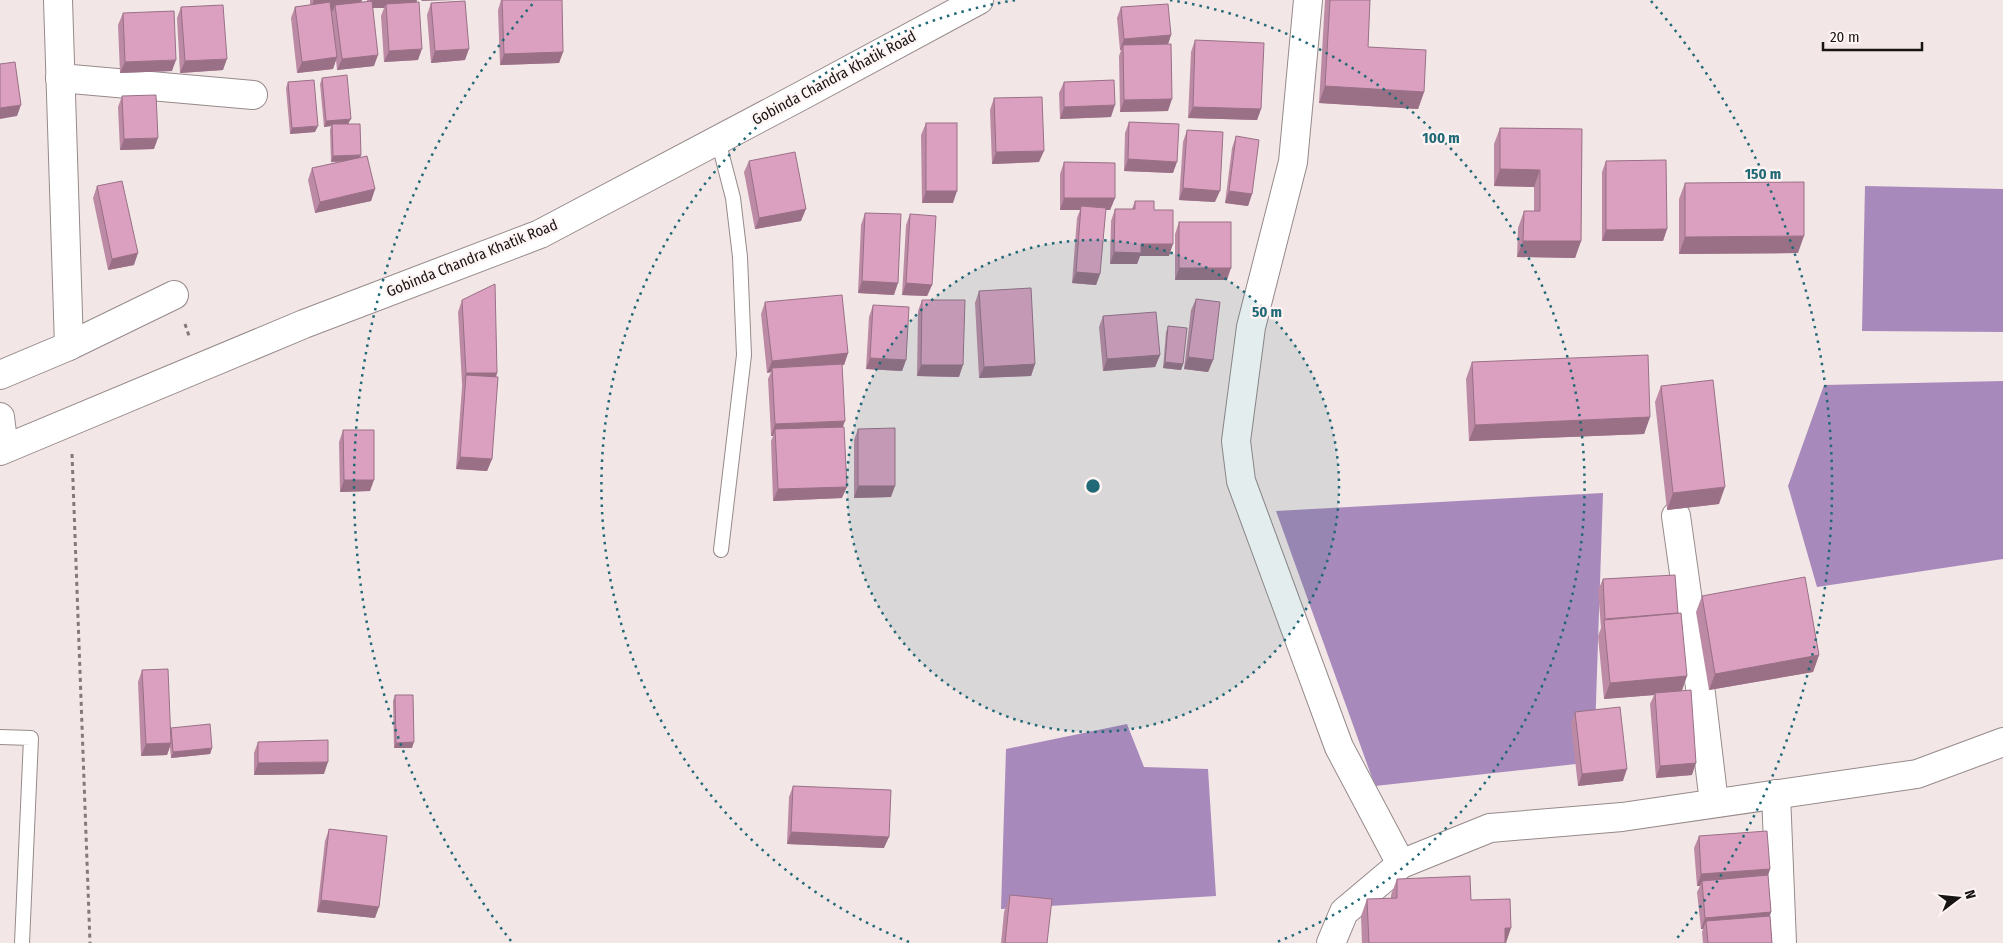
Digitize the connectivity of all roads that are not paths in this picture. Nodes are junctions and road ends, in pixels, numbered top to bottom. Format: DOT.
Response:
graph roads {
  1 [pos="58,0"];
  2 [pos="979,0"];
  3 [pos="1308,0"];
  4 [pos="60,78"];
  5 [pos="253,95"];
  6 [pos="718,140"];
  7 [pos="174,295"];
  8 [pos="69,346"];
  9 [pos="0,375"];
  10 [pos="0,417"];
  11 [pos="2,450"];
  12 [pos="1676,516"];
  13 [pos="721,550"];
  14 [pos="0,737"];
  15 [pos="2003,742"];
  16 [pos="1776,794"];
  17 [pos="1714,803"];
  18 [pos="1401,864"];
  19 [pos="22,943"];
  20 [pos="1331,943"];
  21 [pos="1782,943"];
  1 -- 4 [label="street"];
  2 -- 6 [label="street, Gobinda Chandra Khatik Road"];
  3 -- 18 [label="street"];
  4 -- 5 [label="street"];
  4 -- 8 [label="street"];
  6 -- 11 [label="street, Gobinda Chandra Khatik Road"];
  6 -- 13 [label="lane"];
  7 -- 8 [label="street"];
  8 -- 9 [label="street"];
  10 -- 11 [label="street"];
  12 -- 17 [label="street"];
  14 -- 19 [label="lane"];
  15 -- 16 [label="street"];
  16 -- 17 [label="street"];
  16 -- 21 [label="street"];
  17 -- 18 [label="street"];
  18 -- 20 [label="street"];
}
